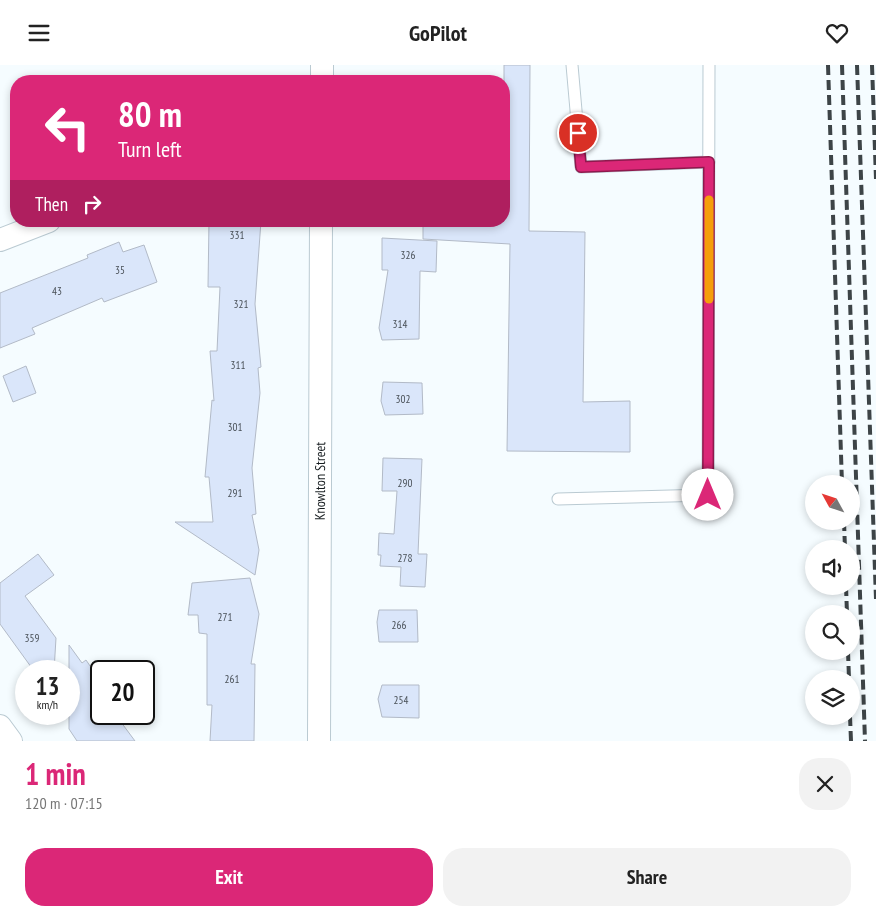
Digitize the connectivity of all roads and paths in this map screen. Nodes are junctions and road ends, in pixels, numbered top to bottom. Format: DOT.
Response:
graph roads {
  1 [pos="572,65"];
  2 [pos="709,65"];
  3 [pos="709,162"];
  4 [pos="33,227"];
  5 [pos="321,227"];
  6 [pos="0,240"];
  7 [pos="558,499"];
  8 [pos="0,726"];
  9 [pos="11,741"];
  10 [pos="319,741"];
  1 -- 3 [label="lane"];
  2 -- 3 [label="lane"];
  3 -- 7 [label="lane"];
  4 -- 6 [label="street"];
  5 -- 10 [label="street, Knowlton Street"];
  8 -- 9 [label="street"];
}
